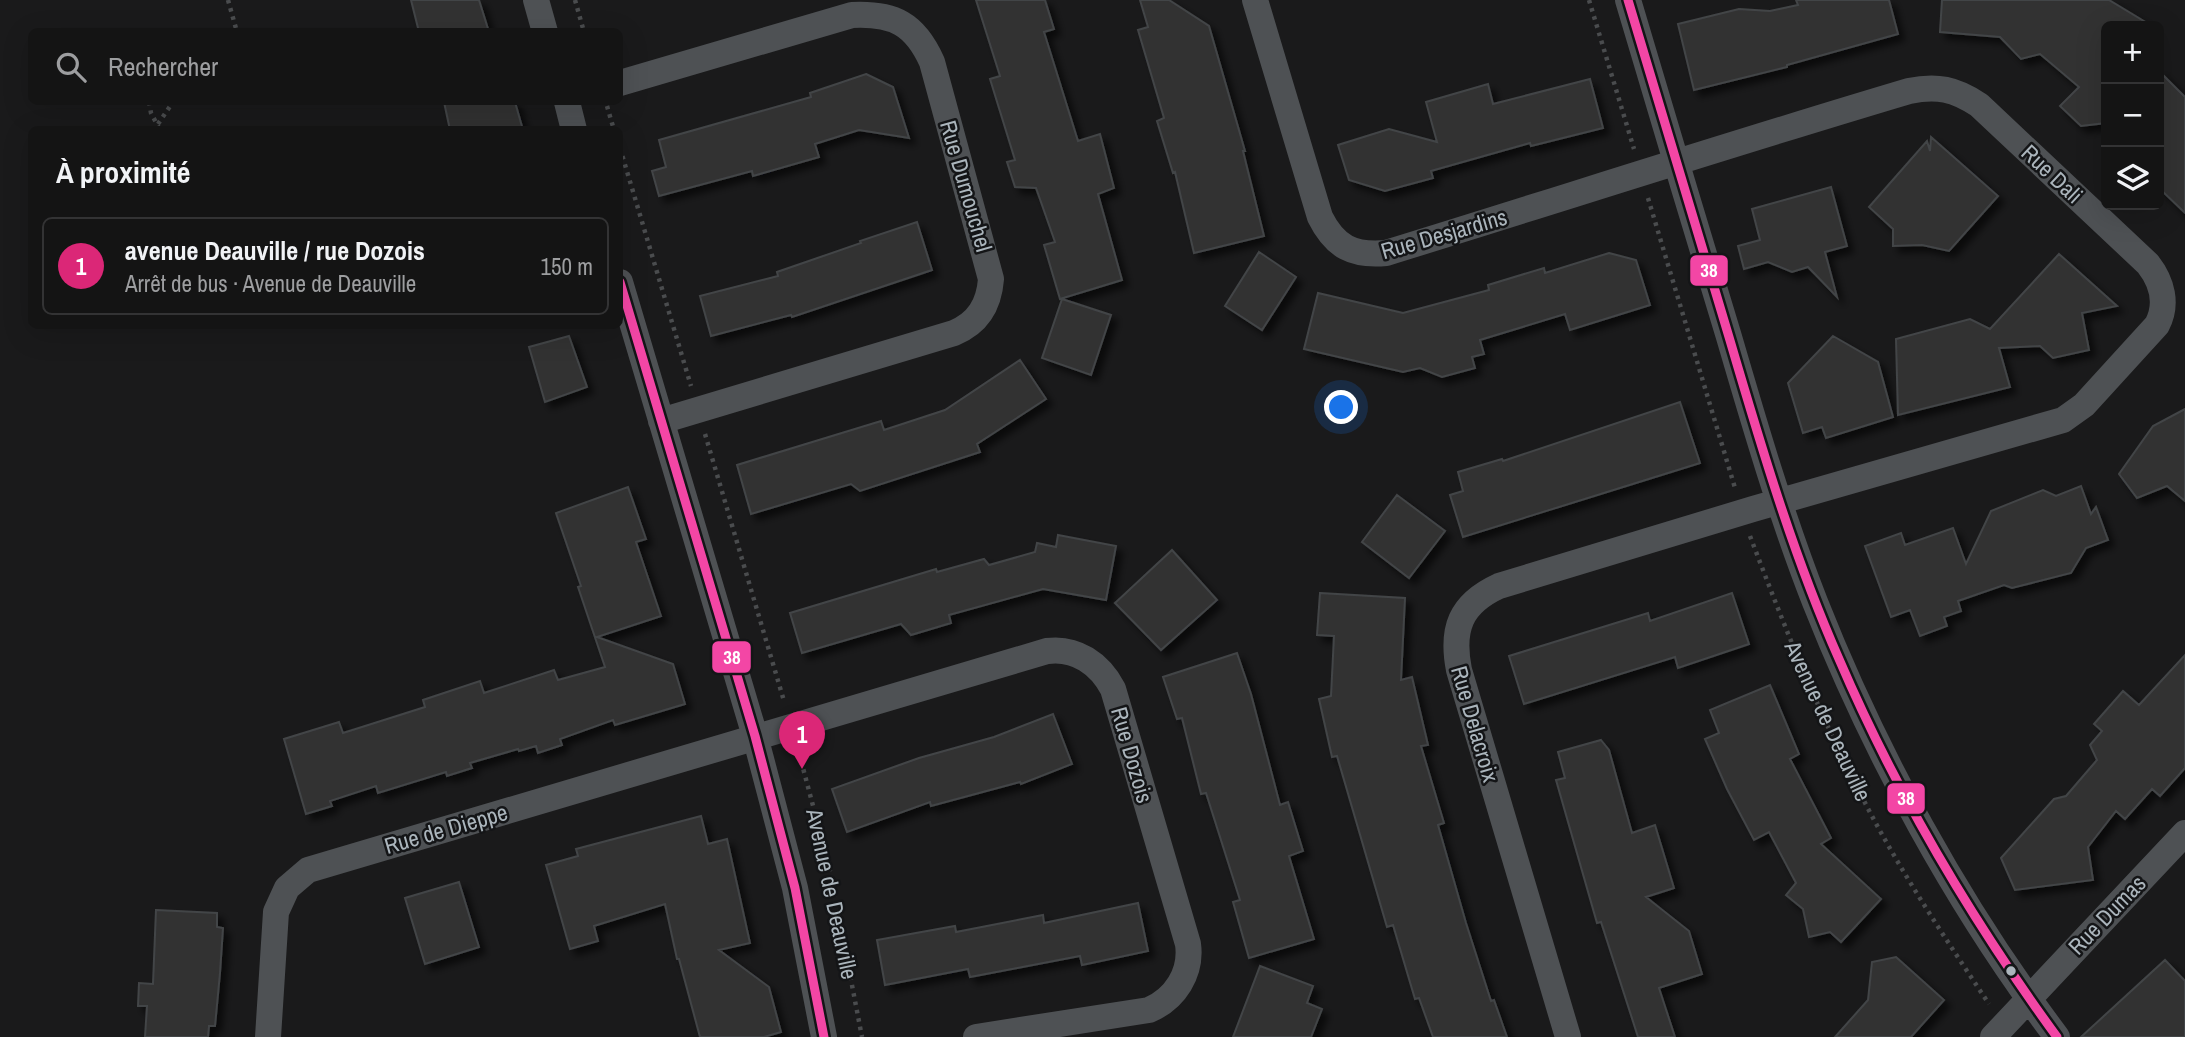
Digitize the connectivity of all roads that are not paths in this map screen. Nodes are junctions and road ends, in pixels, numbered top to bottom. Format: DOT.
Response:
graph roads {
  1 [pos="536,0"];
  2 [pos="1255,0"];
  3 [pos="1628,0"];
  4 [pos="544,28"];
  5 [pos="623,82"];
  6 [pos="568,105"];
  7 [pos="573,126"];
  8 [pos="1676,162"];
  9 [pos="623,292"];
  10 [pos="661,421"];
  11 [pos="1778,503"];
  12 [pos="755,736"];
  13 [pos="2185,833"];
  14 [pos="2029,999"];
  15 [pos="268,1037"];
  16 [pos="824,1037"];
  17 [pos="976,1037"];
  18 [pos="1568,1037"];
  19 [pos="1993,1037"];
  20 [pos="2057,1037"];
  1 -- 4 [label="street"];
  2 -- 8 [label="street, Rue Desjardins"];
  3 -- 8 [label="street, Avenue de Deauville"];
  5 -- 10 [label="street, Rue Dumouchel"];
  6 -- 7 [label="street"];
  8 -- 11 [label="street, Avenue de Deauville"];
  8 -- 11 [label="street, Rue Dali"];
  9 -- 10 [label="street, Avenue de Deauville"];
  10 -- 12 [label="street, Avenue de Deauville"];
  11 -- 14 [label="street, Avenue de Deauville"];
  11 -- 18 [label="street, Rue Delacroix"];
  12 -- 15 [label="street, Rue de Dieppe"];
  12 -- 16 [label="street, Avenue de Deauville"];
  12 -- 17 [label="street, Rue Dozois"];
  13 -- 14 [label="street, Rue Dumas"];
  14 -- 19 [label="street"];
  14 -- 20 [label="street, Avenue de Deauville"];
}
